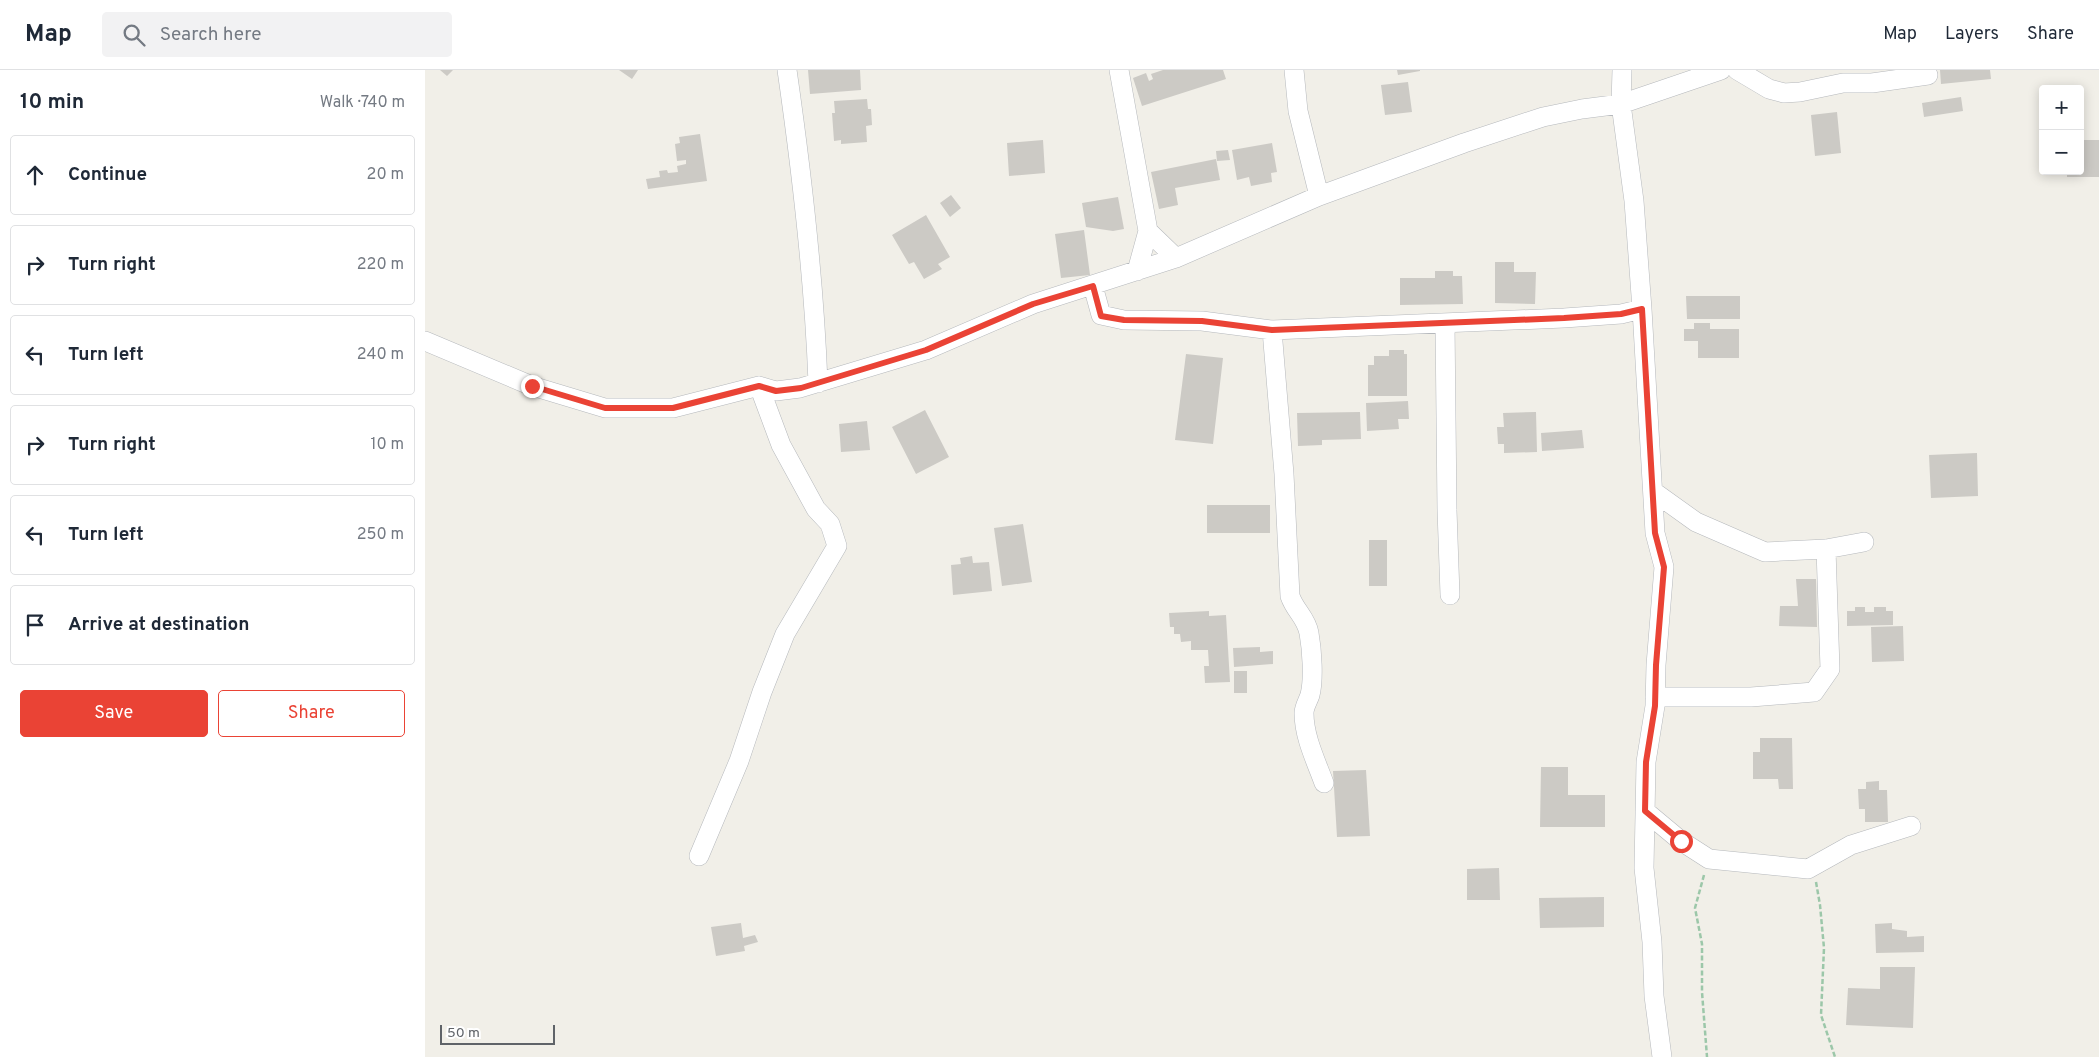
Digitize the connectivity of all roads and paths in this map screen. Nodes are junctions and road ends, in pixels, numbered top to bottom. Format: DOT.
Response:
graph roads {
  1 [pos="787,70"];
  2 [pos="1119,70"];
  3 [pos="1294,70"];
  4 [pos="1622,70"];
  5 [pos="1721,70"];
  6 [pos="1737,70"];
  7 [pos="1928,75"];
  8 [pos="1621,104"];
  9 [pos="1319,196"];
  10 [pos="1148,231"];
  11 [pos="1176,258"];
  12 [pos="1137,270"];
  13 [pos="1093,286"];
  14 [pos="1642,309"];
  15 [pos="1445,323"];
  16 [pos="1272,330"];
  17 [pos="425,341"];
  18 [pos="818,383"];
  19 [pos="759,386"];
  20 [pos="1654,492"];
  21 [pos="1864,542"];
  22 [pos="1826,549"];
  23 [pos="1450,595"];
  24 [pos="1655,697"];
  25 [pos="1324,783"];
  26 [pos="1645,811"];
  27 [pos="1911,826"];
  28 [pos="699,856"];
  29 [pos="1709,859"];
  30 [pos="1813,866"];
  31 [pos="1662,1057"];
  32 [pos="1707,1057"];
  33 [pos="1835,1057"];
  1 -- 18 [label="street"];
  2 -- 10 [label="street"];
  3 -- 9 [label="street"];
  4 -- 8 [label="street"];
  5 -- 8 [label="street"];
  6 -- 7 [label="street"];
  8 -- 9 [label="street"];
  8 -- 14 [label="street"];
  9 -- 11 [label="street"];
  10 -- 11 [label="street"];
  10 -- 12 [label="street"];
  11 -- 12 [label="street"];
  12 -- 13 [label="street"];
  13 -- 16 [label="street"];
  13 -- 18 [label="street"];
  14 -- 15 [label="street"];
  14 -- 20 [label="street"];
  15 -- 16 [label="street"];
  15 -- 23 [label="street"];
  16 -- 25 [label="street"];
  17 -- 19 [label="street"];
  18 -- 19 [label="street"];
  19 -- 28 [label="street"];
  20 -- 22 [label="street"];
  20 -- 24 [label="street"];
  21 -- 22 [label="street"];
  22 -- 24 [label="street"];
  24 -- 26 [label="street"];
  26 -- 29 [label="street"];
  26 -- 31 [label="street"];
  27 -- 30 [label="street"];
  29 -- 30 [label="street"];
  29 -- 32 [label="path"];
  30 -- 33 [label="path"];
}
